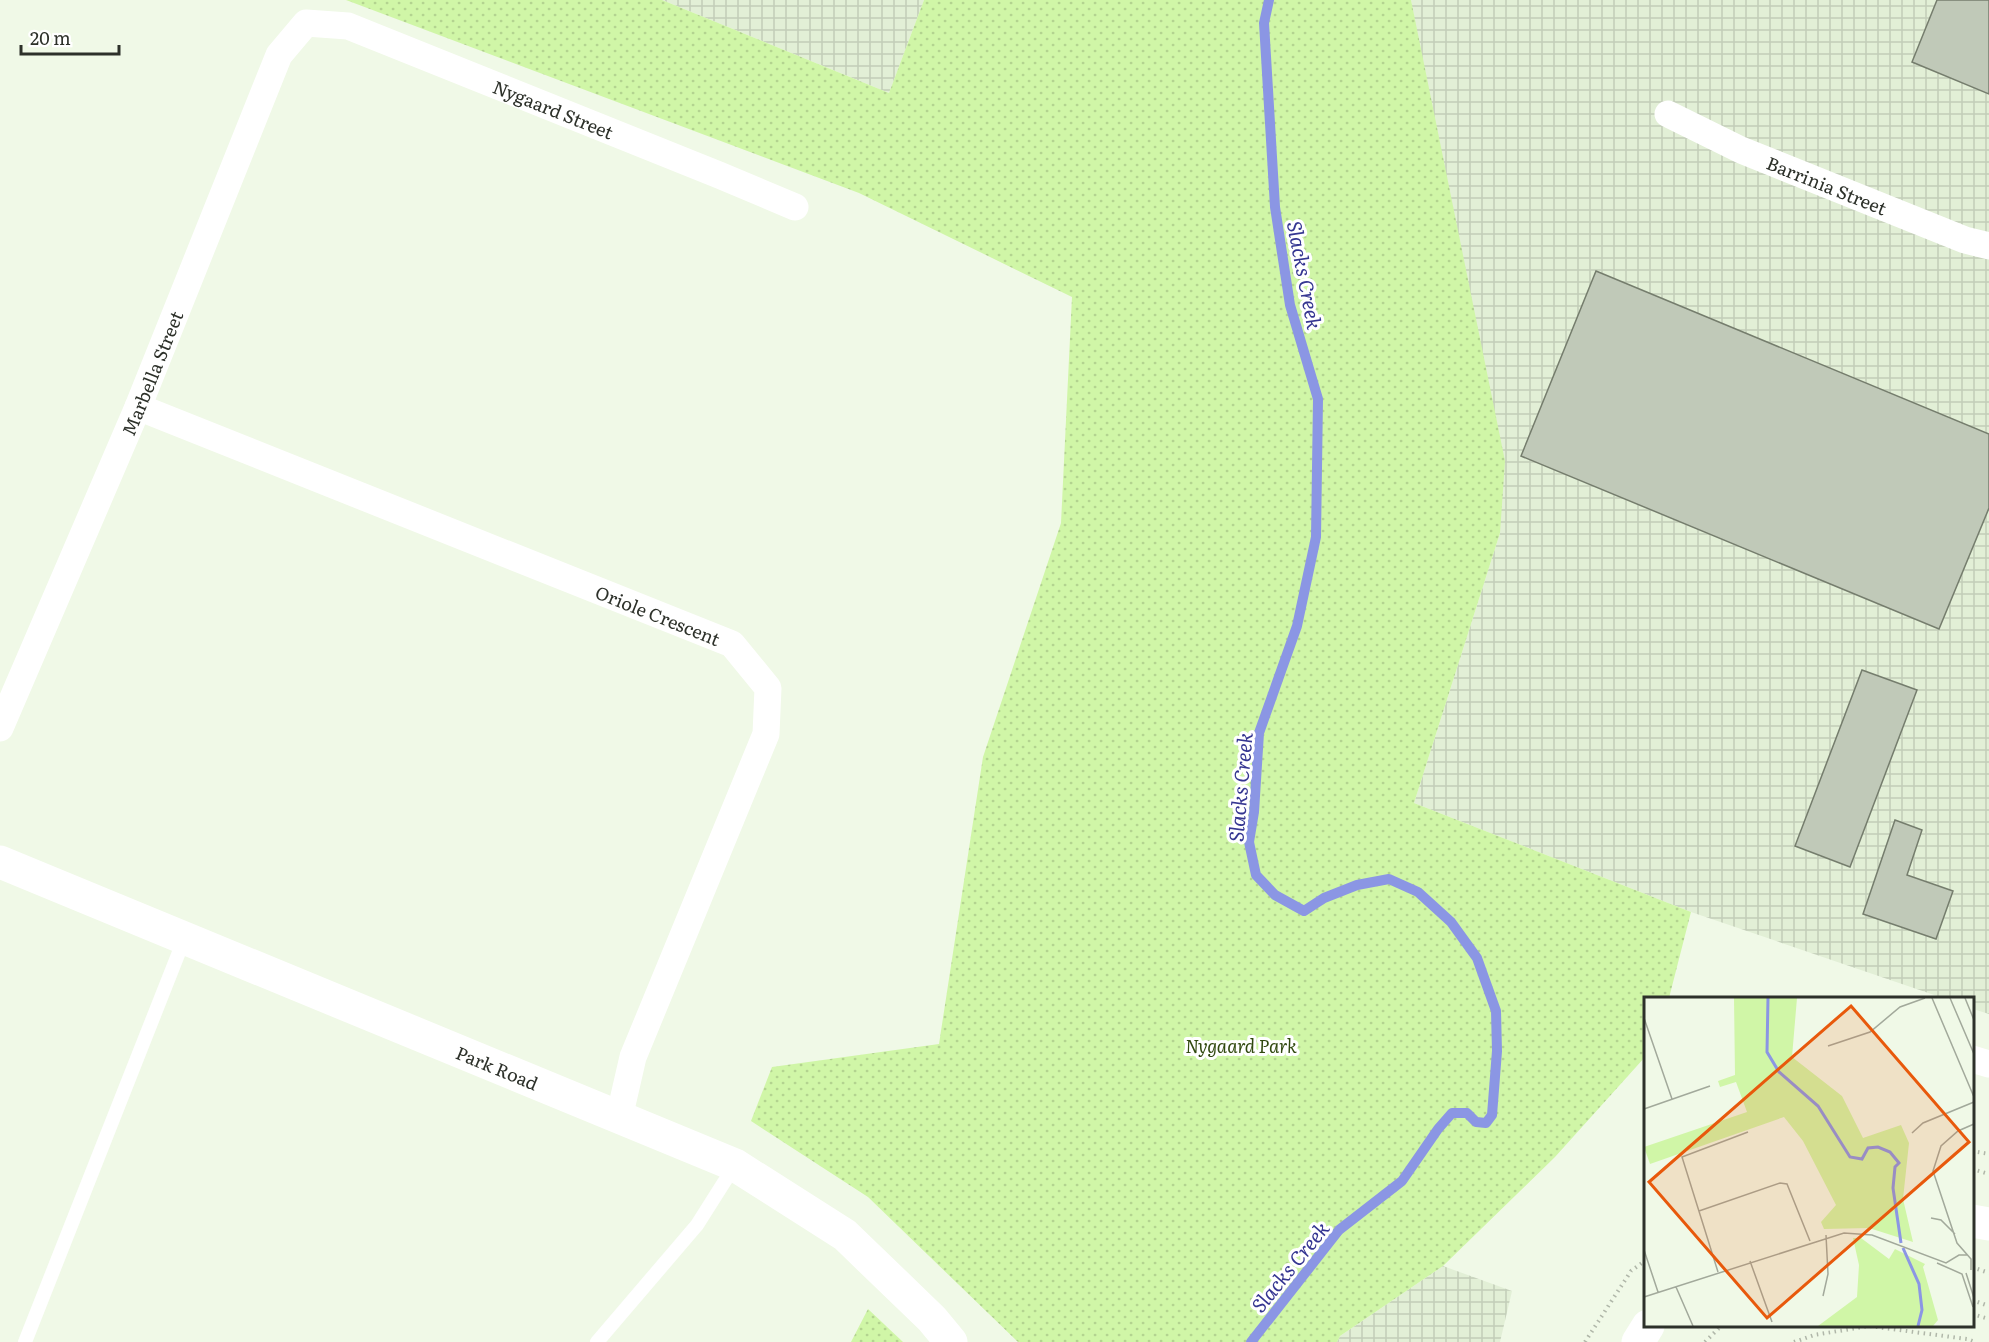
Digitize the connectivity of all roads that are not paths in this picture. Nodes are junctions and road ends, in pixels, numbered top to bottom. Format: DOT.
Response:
graph roads {
  1 [pos="306,23"];
  2 [pos="1668,114"];
  3 [pos="795,207"];
  4 [pos="1989,246"];
  5 [pos="138,407"];
  6 [pos="0,728"];
  7 [pos="0,862"];
  8 [pos="185,937"];
  9 [pos="1974,1060"];
  10 [pos="1989,1064"];
  11 [pos="619,1118"];
  12 [pos="735,1165"];
  13 [pos="1974,1221"];
  14 [pos="1989,1224"];
  15 [pos="1647,1327"];
  16 [pos="25,1342"];
  17 [pos="597,1342"];
  18 [pos="951,1342"];
  19 [pos="1638,1342"];
  1 -- 3 [label="street, Nygaard Street"];
  1 -- 5 [label="street, Marbella Street"];
  2 -- 4 [label="street, Barrinia Street"];
  5 -- 6 [label="street, Marbella Street"];
  5 -- 11 [label="street, Oriole Crescent"];
  7 -- 8 [label="street, Park Road"];
  8 -- 11 [label="street, Park Road"];
  8 -- 16 [label="lane"];
  9 -- 10 [label="street"];
  11 -- 12 [label="street, Park Road"];
  12 -- 17 [label="lane"];
  12 -- 18 [label="street, Park Road"];
  13 -- 14 [label="street"];
  15 -- 19 [label="street"];
}
